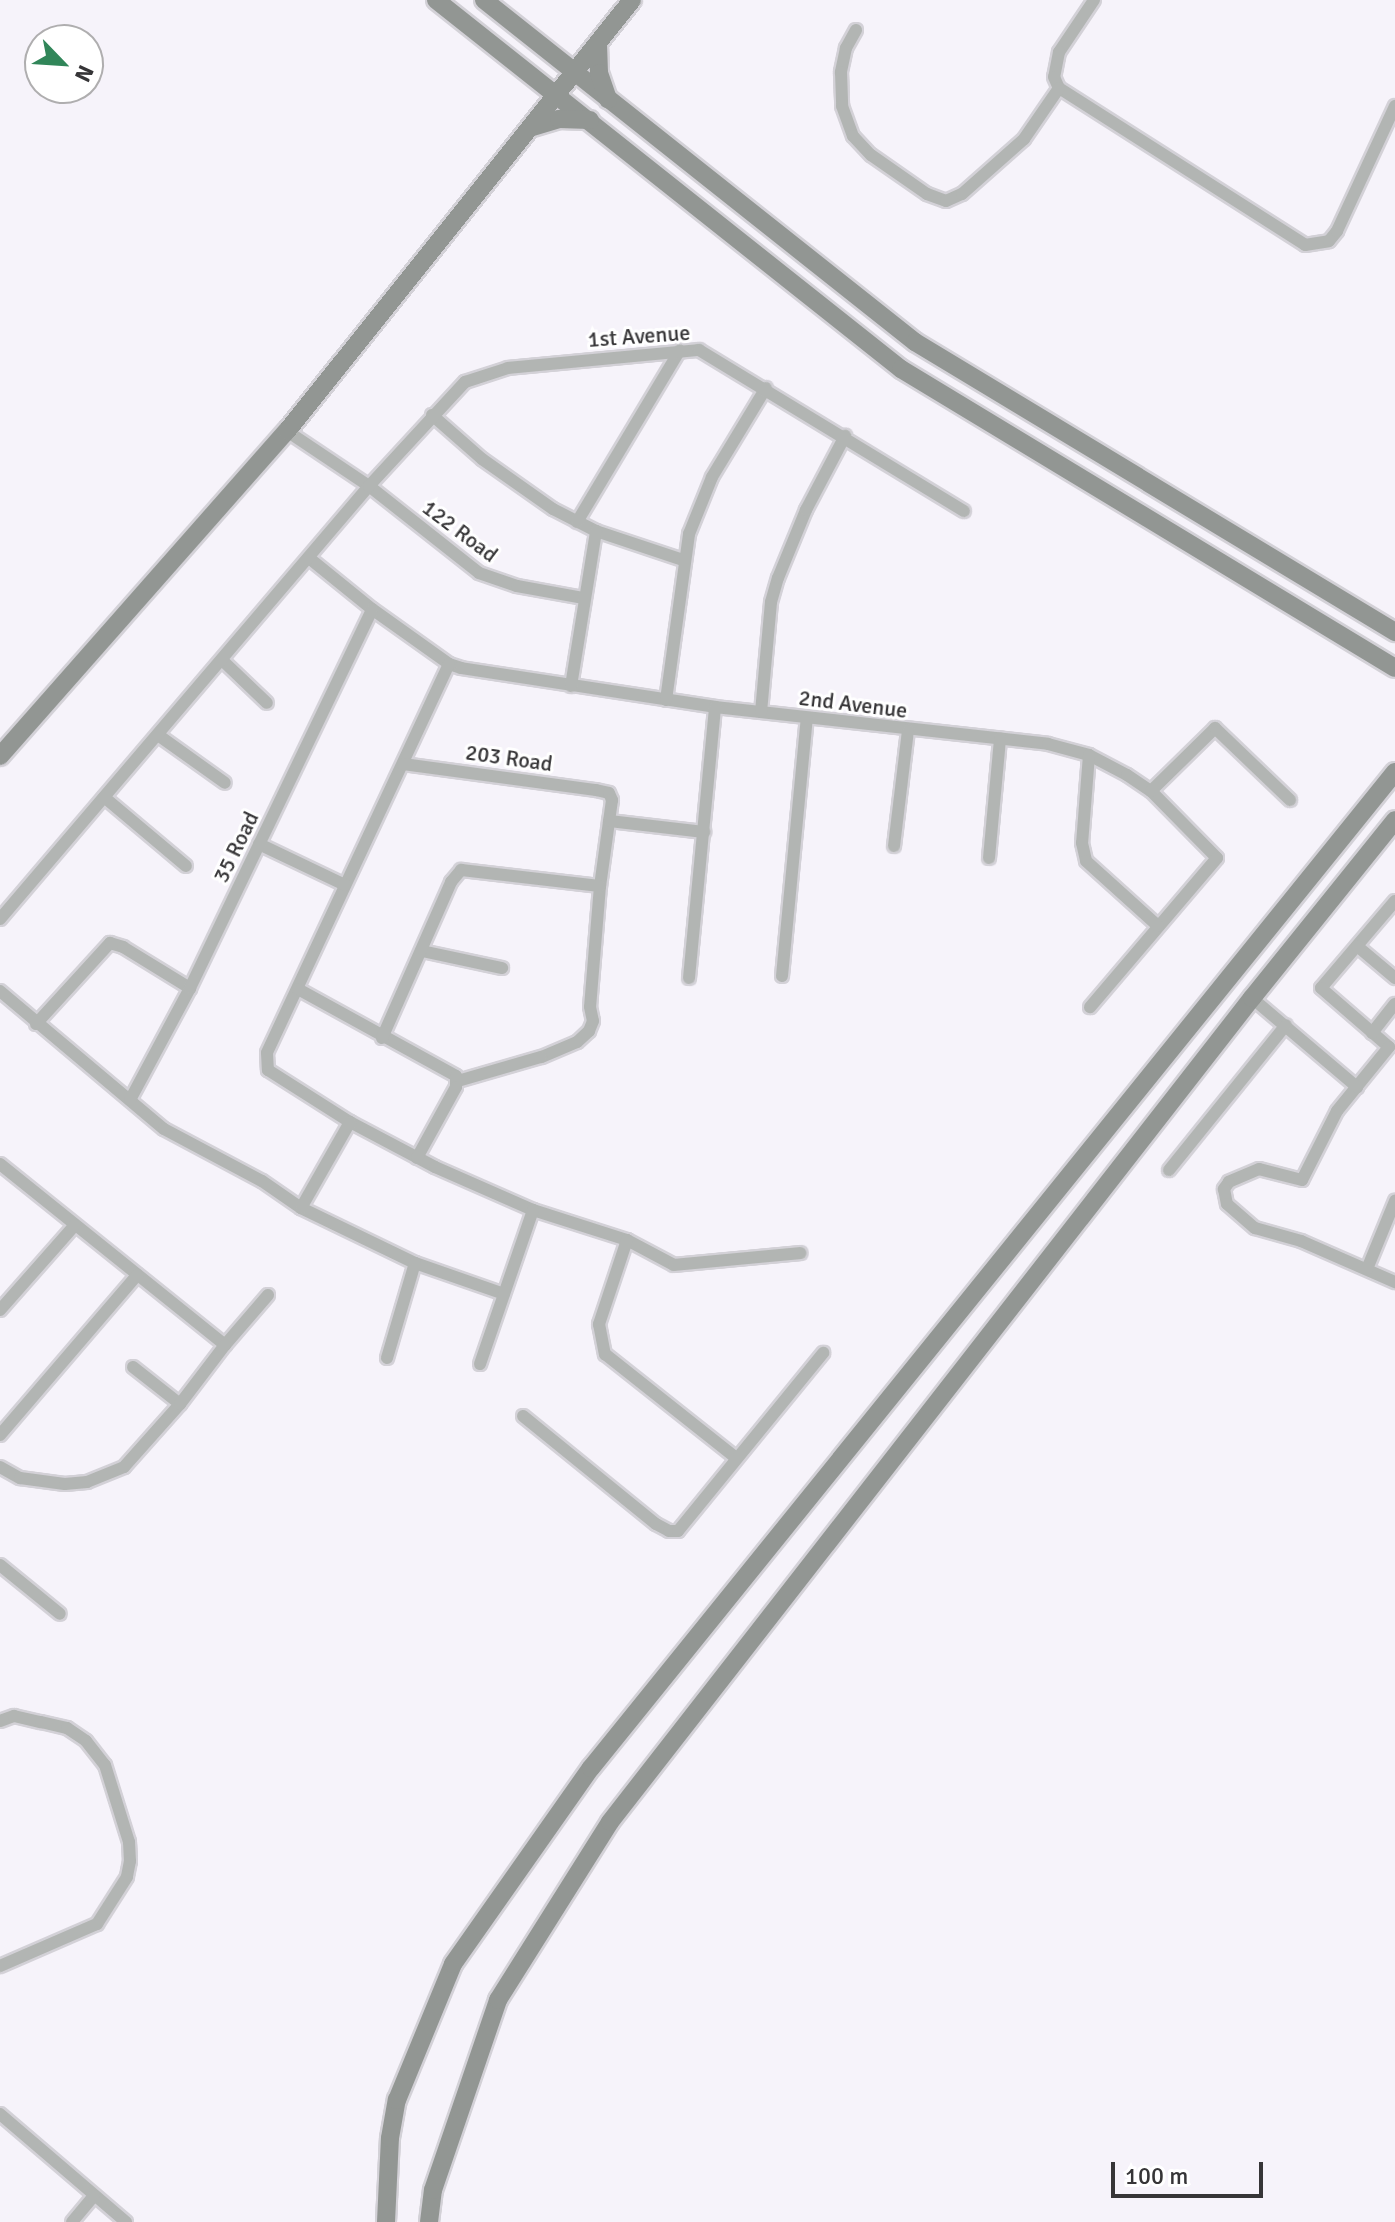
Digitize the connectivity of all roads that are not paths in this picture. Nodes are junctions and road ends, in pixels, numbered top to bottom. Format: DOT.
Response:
graph roads {
  1 [pos="436,0"];
  2 [pos="484,0"];
  3 [pos="632,0"];
  4 [pos="1094,0"];
  5 [pos="856,30"];
  6 [pos="598,44"];
  7 [pos="574,73"];
  8 [pos="1059,88"];
  9 [pos="557,95"];
  10 [pos="608,99"];
  11 [pos="1395,106"];
  12 [pos="590,120"];
  13 [pos="533,127"];
  14 [pos="680,350"];
  15 [pos="766,388"];
  16 [pos="432,415"];
  17 [pos="287,431"];
  18 [pos="845,436"];
  19 [pos="369,486"];
  20 [pos="964,511"];
  21 [pos="577,522"];
  22 [pos="596,531"];
  23 [pos="309,558"];
  24 [pos="683,560"];
  25 [pos="584,598"];
  26 [pos="372,609"];
  27 [pos="1395,632"];
  28 [pos="222,660"];
  29 [pos="449,664"];
  30 [pos="1395,668"];
  31 [pos="571,686"];
  32 [pos="666,700"];
  33 [pos="267,703"];
  34 [pos="715,707"];
  35 [pos="761,712"];
  36 [pos="807,718"];
  37 [pos="908,731"];
  38 [pos="158,735"];
  39 [pos="1000,739"];
  40 [pos="1089,755"];
  41 [pos="0,756"];
  42 [pos="403,764"];
  43 [pos="1395,772"];
  44 [pos="225,783"];
  45 [pos="1151,791"];
  46 [pos="104,797"];
  47 [pos="1290,800"];
  48 [pos="1395,820"];
  49 [pos="609,821"];
  50 [pos="704,832"];
  51 [pos="259,844"];
  52 [pos="894,846"];
  53 [pos="989,858"];
  54 [pos="186,866"];
  55 [pos="345,885"];
  56 [pos="600,886"];
  57 [pos="1395,901"];
  58 [pos="0,919"];
  59 [pos="1158,926"];
  60 [pos="1357,946"];
  61 [pos="422,951"];
  62 [pos="502,968"];
  63 [pos="782,976"];
  64 [pos="689,978"];
  65 [pos="1395,978"];
  66 [pos="190,988"];
  67 [pos="298,989"];
  68 [pos="0,991"];
  69 [pos="1252,998"];
  70 [pos="1395,1004"];
  71 [pos="1090,1007"];
  72 [pos="36,1024"];
  73 [pos="1286,1025"];
  74 [pos="1372,1033"];
  75 [pos="382,1038"];
  76 [pos="458,1081"];
  77 [pos="1357,1087"];
  78 [pos="130,1100"];
  79 [pos="350,1122"];
  80 [pos="417,1158"];
  81 [pos="1169,1170"];
  82 [pos="3,1173"];
  83 [pos="1395,1201"];
  84 [pos="301,1208"];
  85 [pos="533,1210"];
  86 [pos="75,1225"];
  87 [pos="627,1240"];
  88 [pos="800,1253"];
  89 [pos="415,1263"];
  90 [pos="1367,1269"];
  91 [pos="137,1275"];
  92 [pos="1395,1282"];
  93 [pos="504,1294"];
  94 [pos="268,1295"];
  95 [pos="0,1310"];
  96 [pos="225,1345"];
  97 [pos="823,1353"];
  98 [pos="387,1358"];
  99 [pos="480,1364"];
  100 [pos="133,1367"];
  101 [pos="180,1404"];
  102 [pos="523,1416"];
  103 [pos="0,1435"];
  104 [pos="736,1458"];
  105 [pos="0,1467"];
  106 [pos="0,1565"];
  107 [pos="60,1614"];
  108 [pos="0,1721"];
  109 [pos="0,1966"];
  110 [pos="0,2114"];
  111 [pos="94,2196"];
  112 [pos="72,2222"];
  113 [pos="126,2222"];
  114 [pos="386,2222"];
  115 [pos="429,2222"];
  1 -- 9 [label="street"];
  2 -- 7 [label="street"];
  3 -- 6 [label="street"];
  4 -- 8 [label="street"];
  5 -- 8 [label="street"];
  6 -- 7 [label="street"];
  6 -- 10 [label="street"];
  7 -- 9 [label="street"];
  7 -- 10 [label="street"];
  8 -- 11 [label="street"];
  9 -- 12 [label="street"];
  9 -- 13 [label="street"];
  10 -- 27 [label="street"];
  12 -- 13 [label="street"];
  12 -- 30 [label="street"];
  13 -- 17 [label="street"];
  14 -- 15 [label="street, 1st Avenue"];
  14 -- 16 [label="street, 1st Avenue"];
  14 -- 21 [label="street"];
  15 -- 18 [label="street, 1st Avenue"];
  15 -- 24 [label="street"];
  16 -- 19 [label="street, 1st Avenue"];
  16 -- 21 [label="street"];
  17 -- 19 [label="street, 122 Road"];
  17 -- 41 [label="street"];
  18 -- 20 [label="street, 1st Avenue"];
  18 -- 35 [label="street"];
  19 -- 23 [label="street, 1st Avenue"];
  19 -- 25 [label="street, 122 Road"];
  21 -- 22 [label="street"];
  22 -- 24 [label="street"];
  22 -- 25 [label="street"];
  23 -- 26 [label="street, 2nd Avenue"];
  23 -- 28 [label="street, 1st Avenue"];
  24 -- 32 [label="street"];
  25 -- 31 [label="street"];
  26 -- 29 [label="street, 2nd Avenue"];
  26 -- 51 [label="street, 35 Road"];
  28 -- 33 [label="street"];
  28 -- 38 [label="street, 1st Avenue"];
  29 -- 31 [label="street, 2nd Avenue"];
  29 -- 42 [label="street"];
  31 -- 32 [label="street, 2nd Avenue"];
  32 -- 34 [label="street, 2nd Avenue"];
  34 -- 35 [label="street, 2nd Avenue"];
  34 -- 50 [label="street"];
  35 -- 36 [label="street, 2nd Avenue"];
  36 -- 37 [label="street, 2nd Avenue"];
  36 -- 63 [label="street"];
  37 -- 39 [label="street, 2nd Avenue"];
  37 -- 52 [label="street"];
  38 -- 44 [label="street"];
  38 -- 46 [label="street, 1st Avenue"];
  39 -- 40 [label="street, 2nd Avenue"];
  39 -- 53 [label="street"];
  40 -- 45 [label="street, 2nd Avenue"];
  40 -- 59 [label="street"];
  42 -- 49 [label="street, 203 Road"];
  42 -- 55 [label="street"];
  43 -- 114 [label="street"];
  45 -- 47 [label="street"];
  45 -- 59 [label="street, 2nd Avenue"];
  46 -- 54 [label="street"];
  46 -- 58 [label="street, 1st Avenue"];
  48 -- 69 [label="street"];
  49 -- 50 [label="street"];
  49 -- 56 [label="street"];
  50 -- 64 [label="street"];
  51 -- 55 [label="street"];
  51 -- 66 [label="street, 35 Road"];
  55 -- 67 [label="street"];
  56 -- 61 [label="street"];
  56 -- 76 [label="street"];
  57 -- 60 [label="street"];
  59 -- 71 [label="street"];
  60 -- 65 [label="street"];
  60 -- 74 [label="street"];
  61 -- 62 [label="street"];
  61 -- 75 [label="street"];
  66 -- 72 [label="street"];
  66 -- 78 [label="street, 35 Road"];
  67 -- 75 [label="street"];
  67 -- 79 [label="street"];
  68 -- 72 [label="street"];
  69 -- 73 [label="street"];
  69 -- 115 [label="street"];
  70 -- 74 [label="street"];
  72 -- 78 [label="street"];
  73 -- 77 [label="street"];
  73 -- 81 [label="street"];
  74 -- 77 [label="street"];
  75 -- 76 [label="street"];
  76 -- 80 [label="street"];
  77 -- 90 [label="street"];
  78 -- 84 [label="street"];
  79 -- 80 [label="street"];
  79 -- 84 [label="street"];
  80 -- 85 [label="street"];
  82 -- 86 [label="street"];
  83 -- 90 [label="street"];
  84 -- 89 [label="street"];
  85 -- 87 [label="street"];
  85 -- 93 [label="street"];
  86 -- 91 [label="street"];
  86 -- 95 [label="street"];
  87 -- 88 [label="street"];
  87 -- 104 [label="street"];
  89 -- 93 [label="street"];
  89 -- 98 [label="street"];
  90 -- 92 [label="street"];
  91 -- 96 [label="street"];
  91 -- 103 [label="street"];
  93 -- 99 [label="street"];
  94 -- 96 [label="street"];
  96 -- 101 [label="street"];
  97 -- 104 [label="street"];
  100 -- 101 [label="street"];
  101 -- 105 [label="street"];
  102 -- 104 [label="street"];
  106 -- 107 [label="street"];
  108 -- 109 [label="street"];
  110 -- 111 [label="street"];
  111 -- 112 [label="street"];
  111 -- 113 [label="street"];
}
